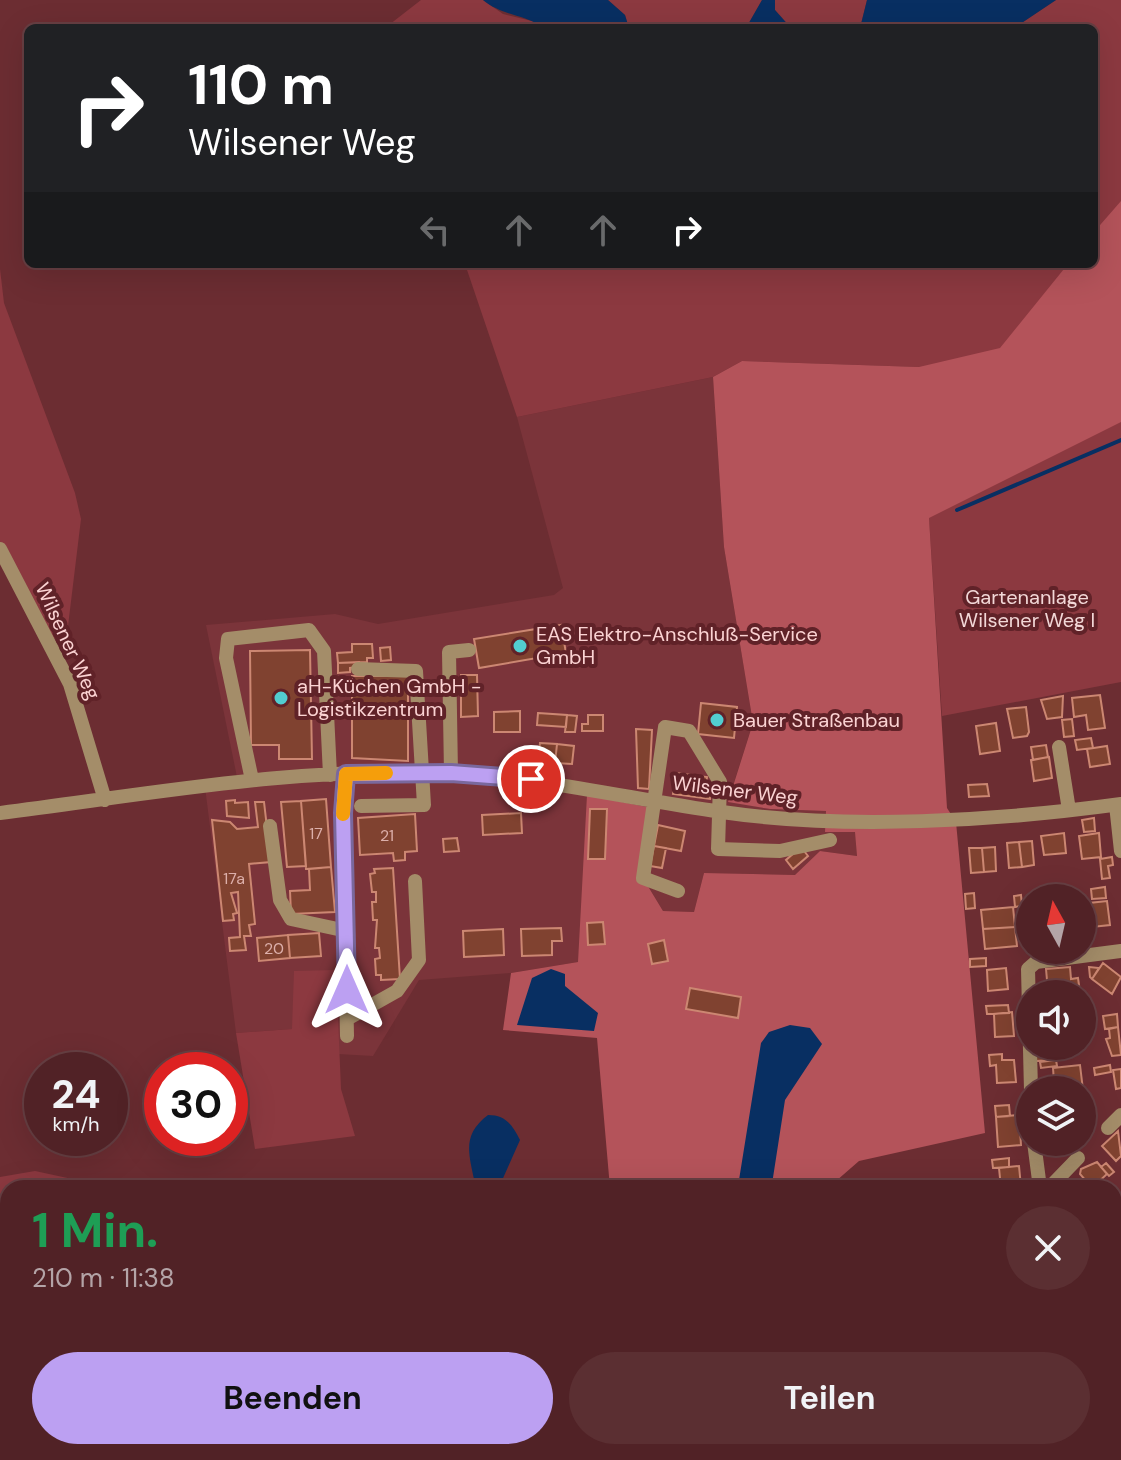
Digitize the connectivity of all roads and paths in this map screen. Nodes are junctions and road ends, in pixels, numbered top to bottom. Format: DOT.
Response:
graph roads {
  1 [pos="0,549"];
  2 [pos="469,650"];
  3 [pos="358,669"];
  4 [pos="1059,747"];
  5 [pos="422,773"];
  6 [pos="451,773"];
  7 [pos="346,774"];
  8 [pos="330,775"];
  9 [pos="252,780"];
  10 [pos="653,799"];
  11 [pos="105,800"];
  12 [pos="1119,805"];
  13 [pos="361,806"];
  14 [pos="1069,810"];
  15 [pos="721,812"];
  16 [pos="0,813"];
  17 [pos="270,826"];
  18 [pos="830,840"];
  19 [pos="1121,851"];
  20 [pos="415,881"];
  21 [pos="678,891"];
  22 [pos="347,931"];
  23 [pos="1121,951"];
  24 [pos="347,1019"];
  25 [pos="347,1036"];
  26 [pos="1031,1076"];
  27 [pos="1121,1115"];
  28 [pos="1108,1128"];
  29 [pos="1036,1156"];
  30 [pos="1078,1158"];
  31 [pos="1039,1180"];
  32 [pos="1057,1180"];
  1 -- 11 [label="street, Wilsener Weg"];
  2 -- 6 [label="street"];
  3 -- 5 [label="street"];
  4 -- 14 [label="street"];
  5 -- 6 [label="street, Wilsener Weg"];
  5 -- 7 [label="street, Wilsener Weg"];
  5 -- 13 [label="street"];
  6 -- 10 [label="street, Wilsener Weg"];
  7 -- 8 [label="street, Wilsener Weg"];
  7 -- 22 [label="street"];
  8 -- 9 [label="street, Wilsener Weg"];
  8 -- 9 [label="street"];
  9 -- 11 [label="street, Wilsener Weg"];
  10 -- 15 [label="street, Wilsener Weg"];
  10 -- 15 [label="street"];
  10 -- 21 [label="street"];
  11 -- 16 [label="street, Wilsener Weg"];
  12 -- 14 [label="street, Wilsener Weg"];
  12 -- 19 [label="street"];
  14 -- 15 [label="street, Wilsener Weg"];
  15 -- 18 [label="street"];
  17 -- 22 [label="street"];
  20 -- 24 [label="street"];
  22 -- 24 [label="street"];
  23 -- 26 [label="street"];
  24 -- 25 [label="street"];
  27 -- 28 [label="street"];
  29 -- 31 [label="street"];
  30 -- 32 [label="street"];
}
